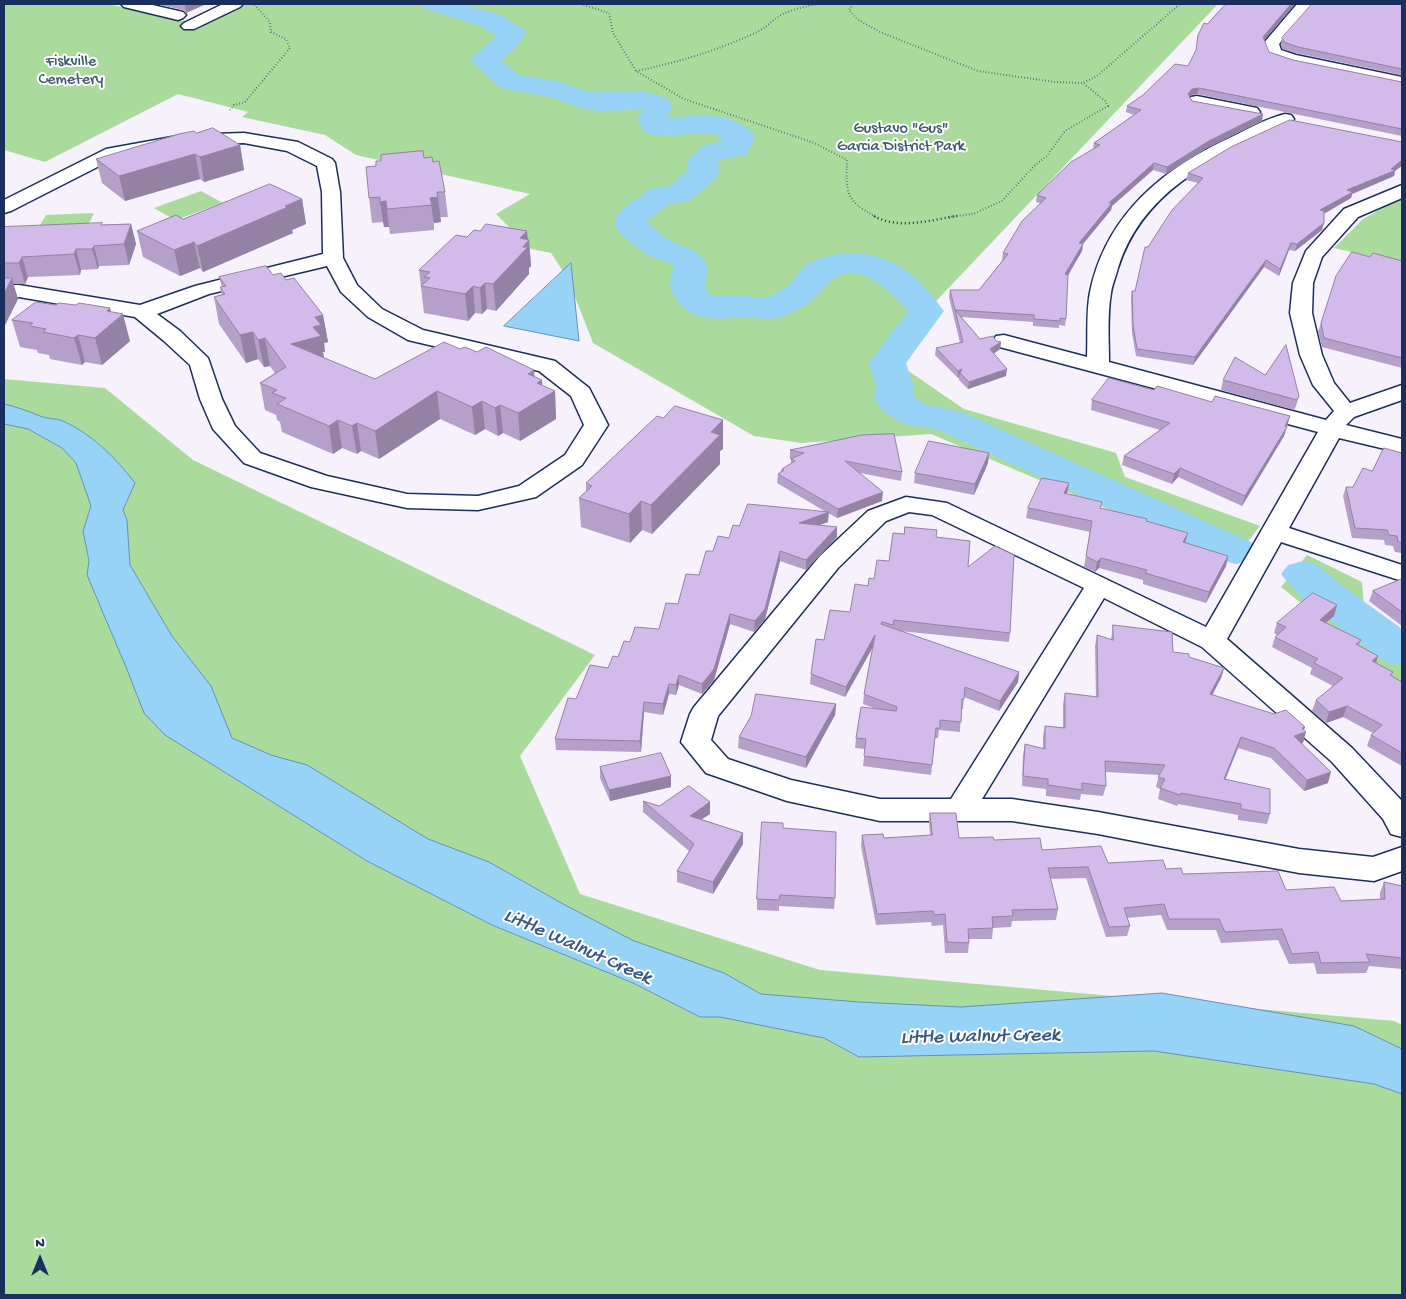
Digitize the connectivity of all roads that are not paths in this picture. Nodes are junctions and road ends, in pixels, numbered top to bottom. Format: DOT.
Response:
graph roads {
  1 [pos="129,4"];
  2 [pos="235,4"];
  3 [pos="1305,4"];
  4 [pos="1402,82"];
  5 [pos="1196,101"];
  6 [pos="1285,119"];
  7 [pos="1305,123"];
  8 [pos="1402,191"];
  9 [pos="4,207"];
  10 [pos="333,258"];
  11 [pos="4,291"];
  12 [pos="142,312"];
  13 [pos="1004,341"];
  14 [pos="1098,366"];
  15 [pos="1402,392"];
  16 [pos="1339,421"];
  17 [pos="1402,446"];
  18 [pos="1274,531"];
  19 [pos="1402,573"];
  20 [pos="1099,585"];
  21 [pos="1212,641"];
  22 [pos="960,810"];
  23 [pos="1402,826"];
  24 [pos="1402,859"];
  1 -- 2 [label="street"];
  3 -- 4 [label="street"];
  5 -- 6 [label="street"];
  6 -- 7 [label="street"];
  6 -- 14 [label="street"];
  8 -- 16 [label="street"];
  9 -- 10 [label="street"];
  10 -- 12 [label="street"];
  10 -- 12 [label="street"];
  11 -- 12 [label="street"];
  13 -- 14 [label="street"];
  14 -- 16 [label="street"];
  15 -- 16 [label="street"];
  16 -- 17 [label="street"];
  16 -- 18 [label="street"];
  18 -- 19 [label="street"];
  18 -- 21 [label="street"];
  20 -- 21 [label="street"];
  20 -- 22 [label="street"];
  20 -- 22 [label="street"];
  21 -- 23 [label="street"];
  22 -- 24 [label="street"];
}
